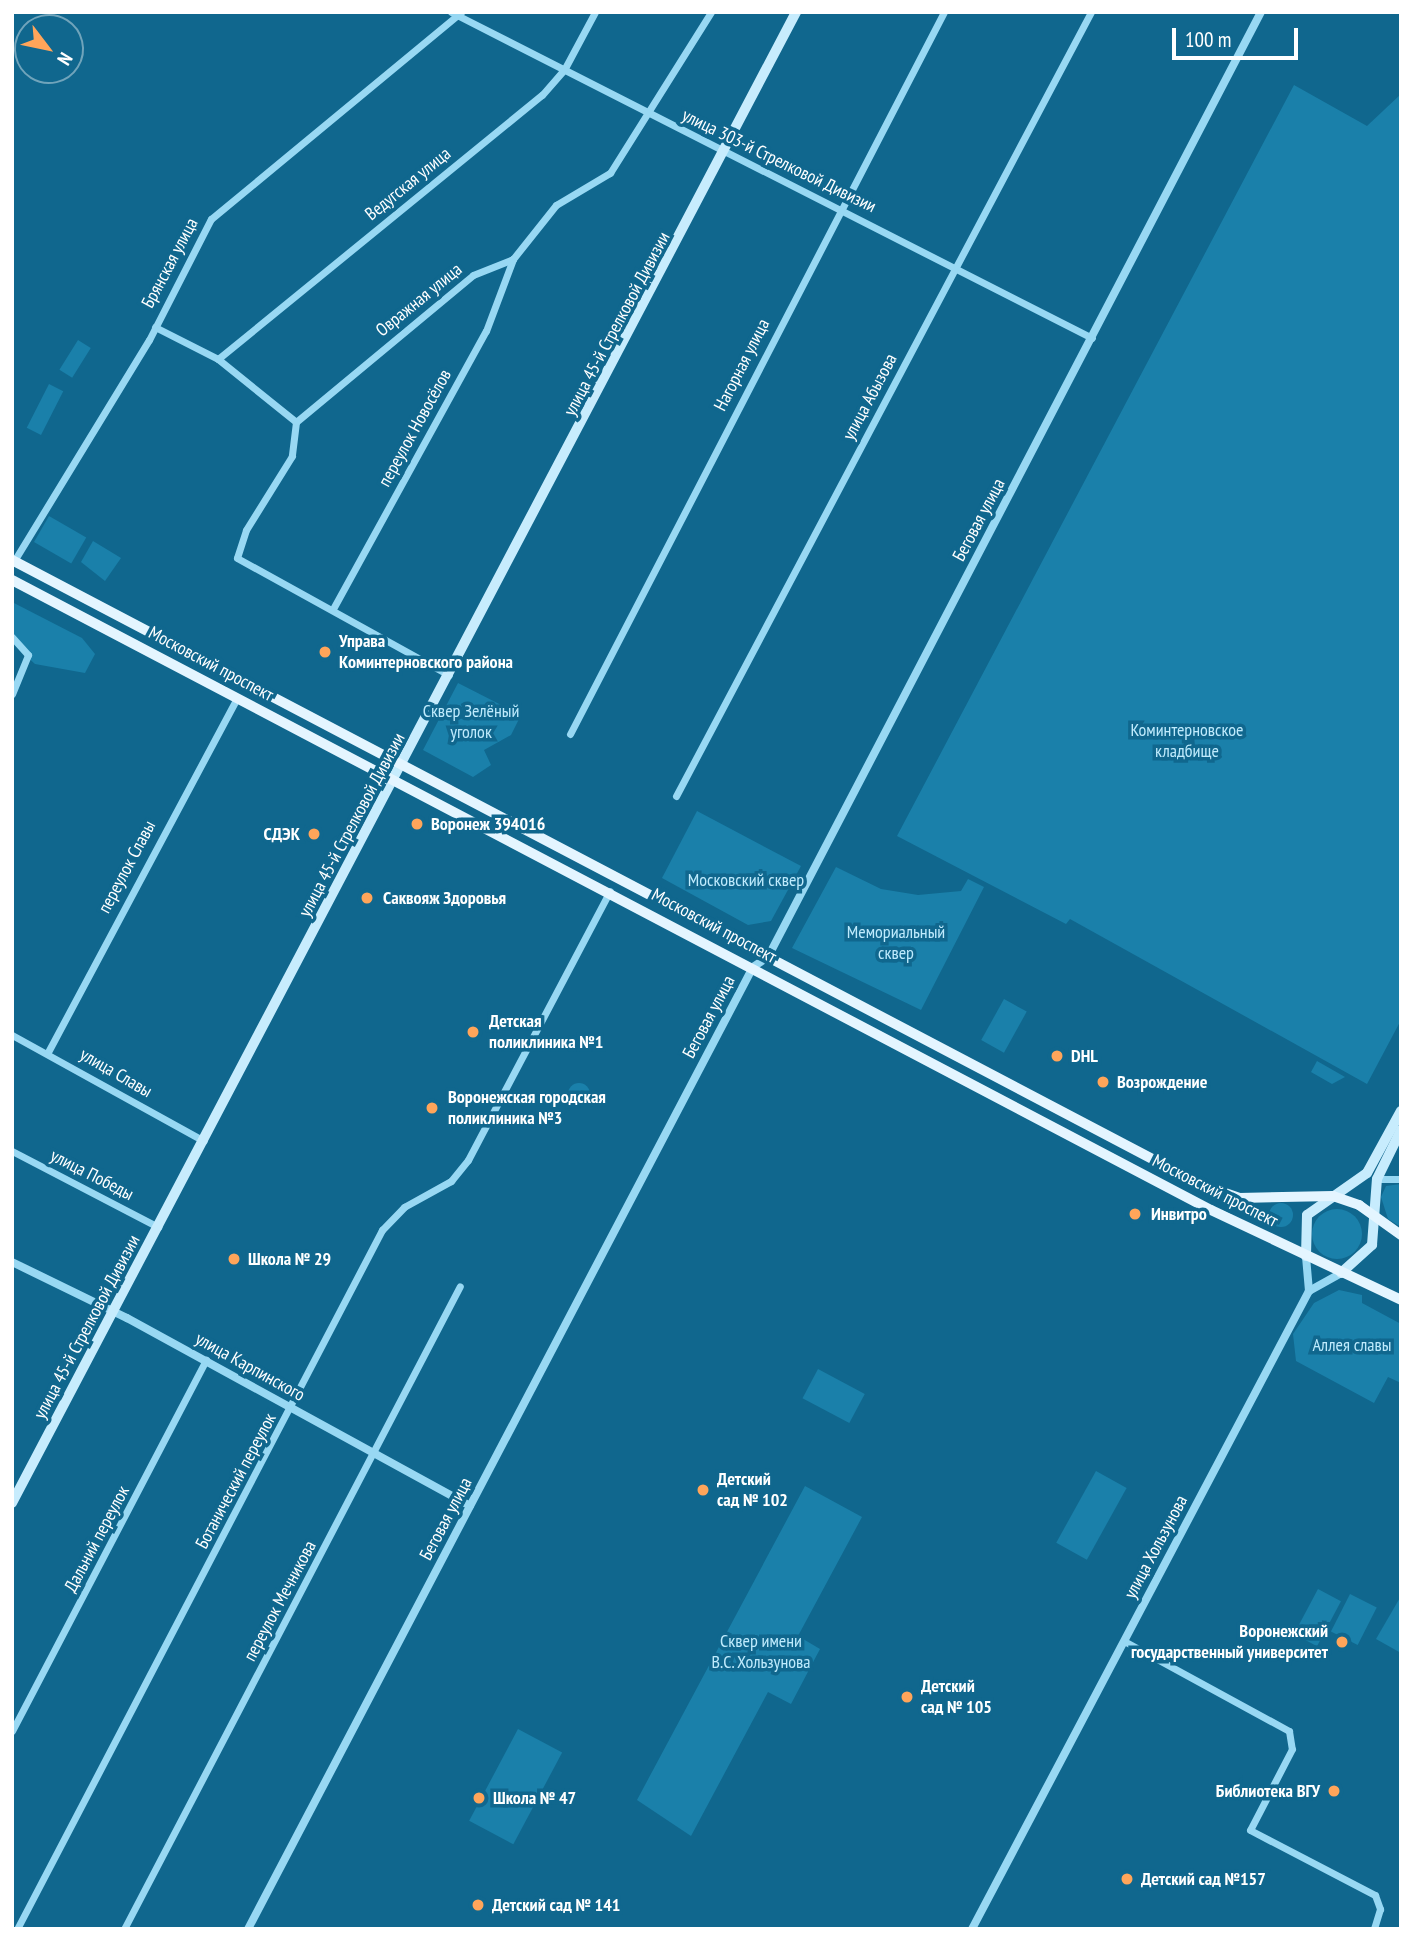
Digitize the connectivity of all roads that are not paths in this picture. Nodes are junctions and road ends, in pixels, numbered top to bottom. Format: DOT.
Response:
graph roads {
  1 [pos="595,12"];
  2 [pos="711,12"];
  3 [pos="796,12"];
  4 [pos="944,12"];
  5 [pos="1091,12"];
  6 [pos="1261,12"];
  7 [pos="457,14"];
  8 [pos="564,70"];
  9 [pos="645,113"];
  10 [pos="725,152"];
  11 [pos="841,208"];
  12 [pos="513,259"];
  13 [pos="956,268"];
  14 [pos="155,327"];
  15 [pos="1092,338"];
  16 [pos="218,359"];
  17 [pos="296,422"];
  18 [pos="13,562"];
  19 [pos="12,580"];
  20 [pos="334,607"];
  21 [pos="12,637"];
  22 [pos="449,675"];
  23 [pos="12,694"];
  24 [pos="237,698"];
  25 [pos="570,734"];
  26 [pos="401,766"];
  27 [pos="394,780"];
  28 [pos="676,796"];
  29 [pos="610,891"];
  30 [pos="768,957"];
  31 [pos="753,967"];
  32 [pos="12,1035"];
  33 [pos="48,1052"];
  34 [pos="1401,1111"];
  35 [pos="1401,1130"];
  36 [pos="204,1140"];
  37 [pos="12,1151"];
  38 [pos="1377,1179"];
  39 [pos="1401,1179"];
  40 [pos="1334,1196"];
  41 [pos="1374,1217"];
  42 [pos="158,1227"];
  43 [pos="1401,1235"];
  44 [pos="1306,1256"];
  45 [pos="12,1262"];
  46 [pos="1341,1273"];
  47 [pos="460,1286"];
  48 [pos="1308,1291"];
  49 [pos="1401,1300"];
  50 [pos="112,1312"];
  51 [pos="206,1360"];
  52 [pos="292,1408"];
  53 [pos="374,1452"];
  54 [pos="12,1503"];
  55 [pos="470,1506"];
  56 [pos="1124,1641"];
  57 [pos="12,1731"];
  58 [pos="17,1929"];
  59 [pos="124,1929"];
  60 [pos="248,1929"];
  61 [pos="972,1929"];
  62 [pos="1374,1929"];
  1 -- 8 [label="street, Ведугская улица"];
  2 -- 9 [label="street, Овражная улица"];
  3 -- 10 [label="main road, улица 45-й Стрелковой Дивизии"];
  4 -- 11 [label="street, Нагорная улица"];
  5 -- 13 [label="street, улица Абызова"];
  6 -- 15 [label="street, Беговая улица"];
  7 -- 8 [label="street, улица 303-й Стрелковой Дивизии"];
  7 -- 14 [label="street, Брянская улица"];
  8 -- 9 [label="street, улица 303-й Стрелковой Дивизии"];
  8 -- 16 [label="street, Ведугская улица"];
  9 -- 10 [label="street, улица 303-й Стрелковой Дивизии"];
  9 -- 12 [label="street, Овражная улица"];
  10 -- 11 [label="street, улица 303-й Стрелковой Дивизии"];
  10 -- 22 [label="main road, улица 45-й Стрелковой Дивизии"];
  11 -- 13 [label="street, улица 303-й Стрелковой Дивизии"];
  11 -- 25 [label="street, Нагорная улица"];
  12 -- 17 [label="street, Овражная улица"];
  12 -- 20 [label="street, переулок Новосёлов"];
  13 -- 15 [label="street, улица 303-й Стрелковой Дивизии"];
  13 -- 28 [label="street, улица Абызова"];
  14 -- 16 [label="street"];
  14 -- 18 [label="street, Брянская улица"];
  15 -- 30 [label="street, Беговая улица"];
  16 -- 17 [label="street"];
  17 -- 20 [label="street"];
  18 -- 26 [label="main road, Московский проспект"];
  19 -- 24 [label="main road, Московский проспект"];
  20 -- 22 [label="street"];
  21 -- 23 [label="street"];
  22 -- 26 [label="main road, улица 45-й Стрелковой Дивизии"];
  24 -- 27 [label="main road, Московский проспект"];
  24 -- 33 [label="street, переулок Славы"];
  26 -- 27 [label="main road, улица 45-й Стрелковой Дивизии"];
  26 -- 30 [label="main road, Московский проспект"];
  27 -- 29 [label="main road, Московский проспект"];
  27 -- 36 [label="main road, улица 45-й Стрелковой Дивизии"];
  29 -- 31 [label="main road, Московский проспект"];
  29 -- 52 [label="street, Ботанический переулок"];
  30 -- 31 [label="street, Беговая улица"];
  30 -- 40 [label="main road, Московский проспект"];
  31 -- 44 [label="main road, Московский проспект"];
  31 -- 55 [label="street, Беговая улица"];
  32 -- 33 [label="street, улица Славы"];
  33 -- 36 [label="street, улица Славы"];
  34 -- 40 [label="main road"];
  35 -- 38 [label="main road"];
  36 -- 42 [label="main road, улица 45-й Стрелковой Дивизии"];
  37 -- 42 [label="street, улица Победы"];
  38 -- 39 [label="street"];
  38 -- 41 [label="main road"];
  40 -- 41 [label="main road, Московский проспект"];
  40 -- 44 [label="main road"];
  41 -- 43 [label="main road, Московский проспект"];
  41 -- 46 [label="main road"];
  42 -- 50 [label="main road, улица 45-й Стрелковой Дивизии"];
  44 -- 46 [label="main road, Московский проспект"];
  44 -- 48 [label="street"];
  45 -- 50 [label="street, улица Карпинского"];
  46 -- 48 [label="street"];
  46 -- 49 [label="main road, Московский проспект"];
  47 -- 53 [label="street, переулок Мечникова"];
  48 -- 56 [label="street, улица Хользунова"];
  50 -- 51 [label="street, улица Карпинского"];
  50 -- 54 [label="main road, улица 45-й Стрелковой Дивизии"];
  51 -- 52 [label="street, улица Карпинского"];
  51 -- 57 [label="street, Дальний переулок"];
  52 -- 53 [label="street, улица Карпинского"];
  52 -- 58 [label="street, Ботанический переулок"];
  53 -- 55 [label="street, улица Карпинского"];
  53 -- 59 [label="street, переулок Мечникова"];
  55 -- 60 [label="street, Беговая улица"];
  56 -- 61 [label="street, улица Хользунова"];
  56 -- 62 [label="street"];
}
